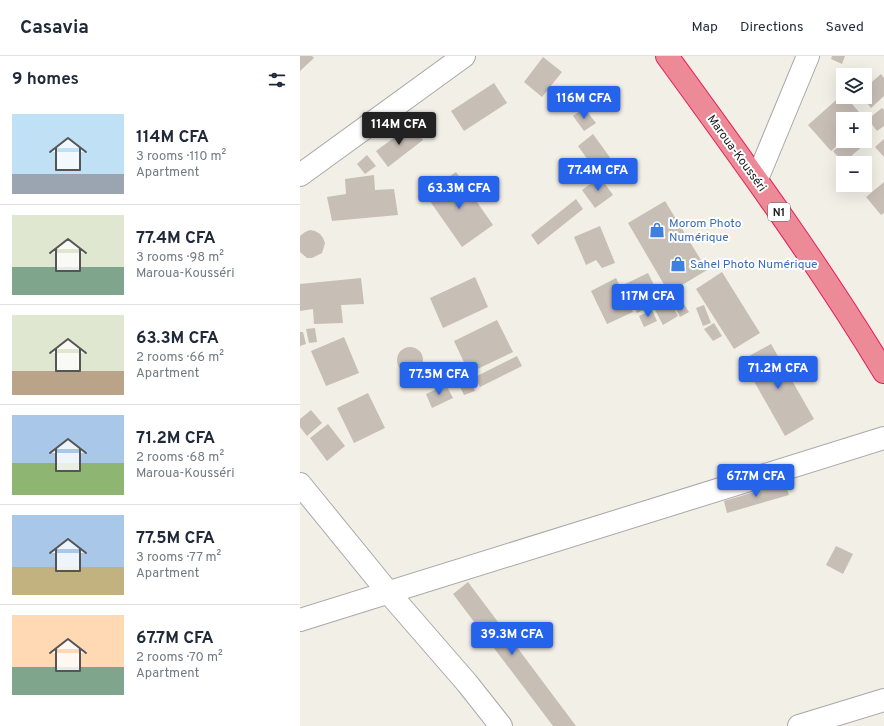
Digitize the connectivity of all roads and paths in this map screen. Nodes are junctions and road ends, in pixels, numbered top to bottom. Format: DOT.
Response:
graph roads {
  1 [pos="464,56"];
  2 [pos="667,56"];
  3 [pos="808,56"];
  4 [pos="300,175"];
  5 [pos="757,179"];
  6 [pos="884,372"];
  7 [pos="884,438"];
  8 [pos="300,484"];
  9 [pos="388,592"];
  10 [pos="300,620"];
  11 [pos="884,700"];
  12 [pos="501,726"];
  13 [pos="799,726"];
  1 -- 4 [label="street"];
  2 -- 5 [label="highway, Maroua-Kousséri / N1"];
  3 -- 5 [label="street"];
  5 -- 6 [label="highway, Maroua-Kousséri / N1"];
  7 -- 9 [label="street"];
  8 -- 9 [label="street"];
  9 -- 10 [label="street"];
  9 -- 12 [label="street"];
  11 -- 13 [label="street"];
}
